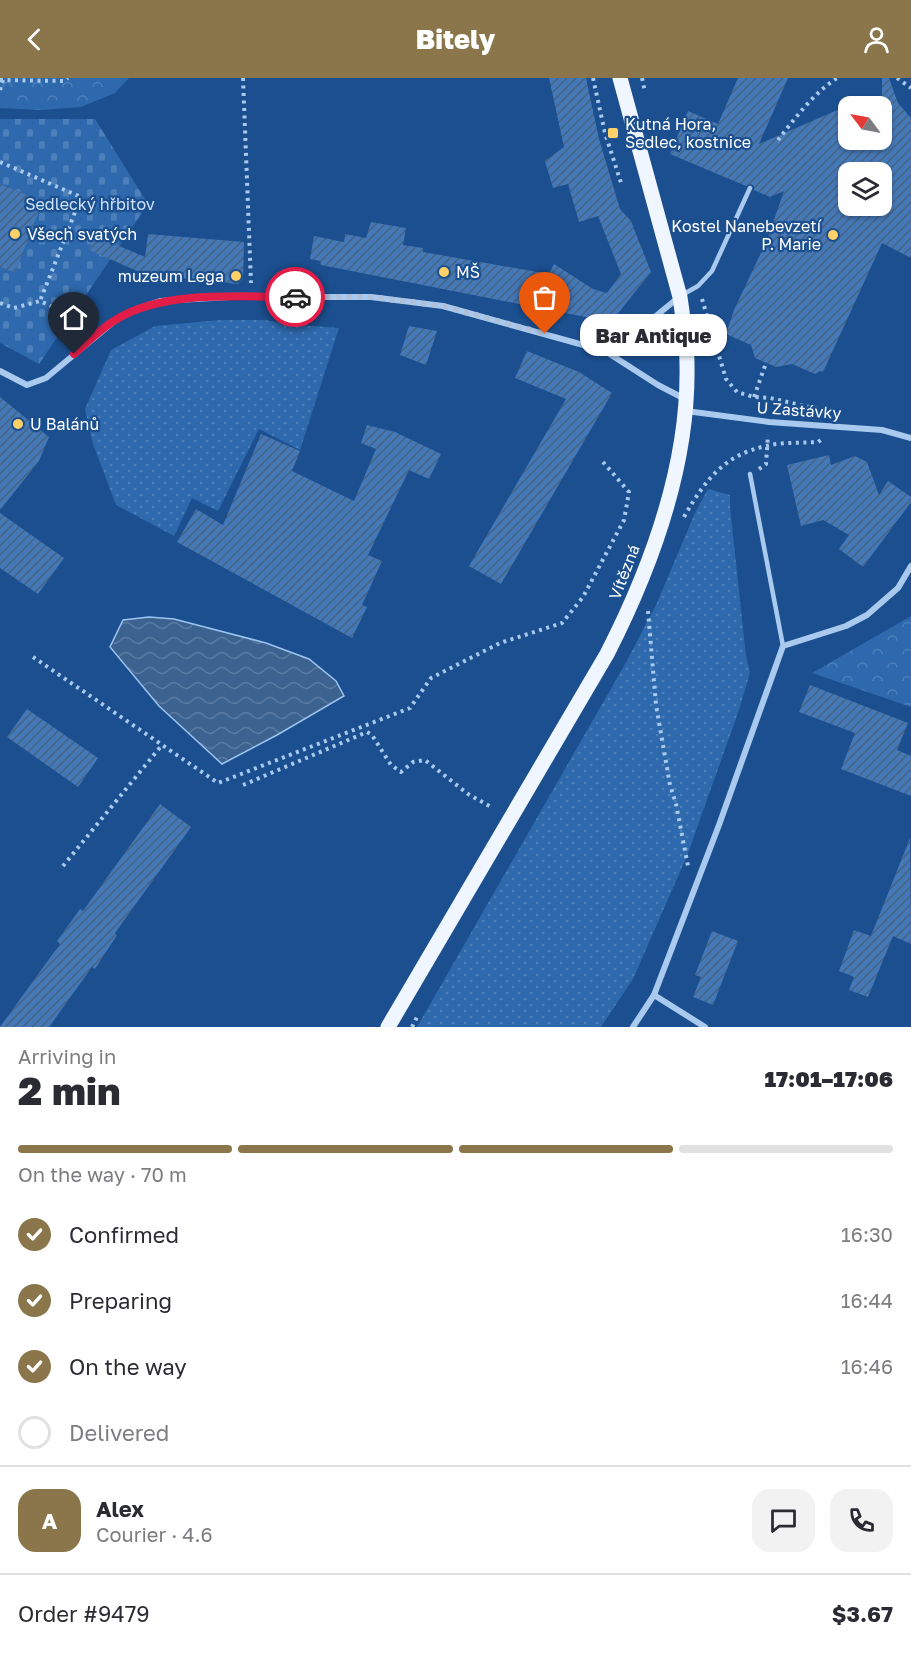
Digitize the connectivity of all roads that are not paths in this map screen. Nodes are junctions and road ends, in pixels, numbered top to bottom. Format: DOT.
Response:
graph roads {
  1 [pos="620,78"];
  2 [pos="750,188"];
  3 [pos="680,297"];
  4 [pos="605,351"];
  5 [pos="0,371"];
  6 [pos="685,405"];
  7 [pos="911,438"];
  8 [pos="750,474"];
  9 [pos="911,566"];
  10 [pos="783,646"];
  11 [pos="654,995"];
  12 [pos="388,1027"];
  13 [pos="633,1027"];
  14 [pos="705,1027"];
  1 -- 3 [label="main road, Vítězná"];
  2 -- 3 [label="lane"];
  3 -- 4 [label="street"];
  3 -- 6 [label="main road, Vítězná"];
  4 -- 5 [label="street"];
  4 -- 6 [label="street"];
  6 -- 7 [label="street, U Zastávky"];
  6 -- 12 [label="main road, Vítězná"];
  8 -- 10 [label="lane"];
  9 -- 10 [label="street"];
  10 -- 11 [label="street"];
  11 -- 13 [label="street"];
  11 -- 14 [label="street"];
}
